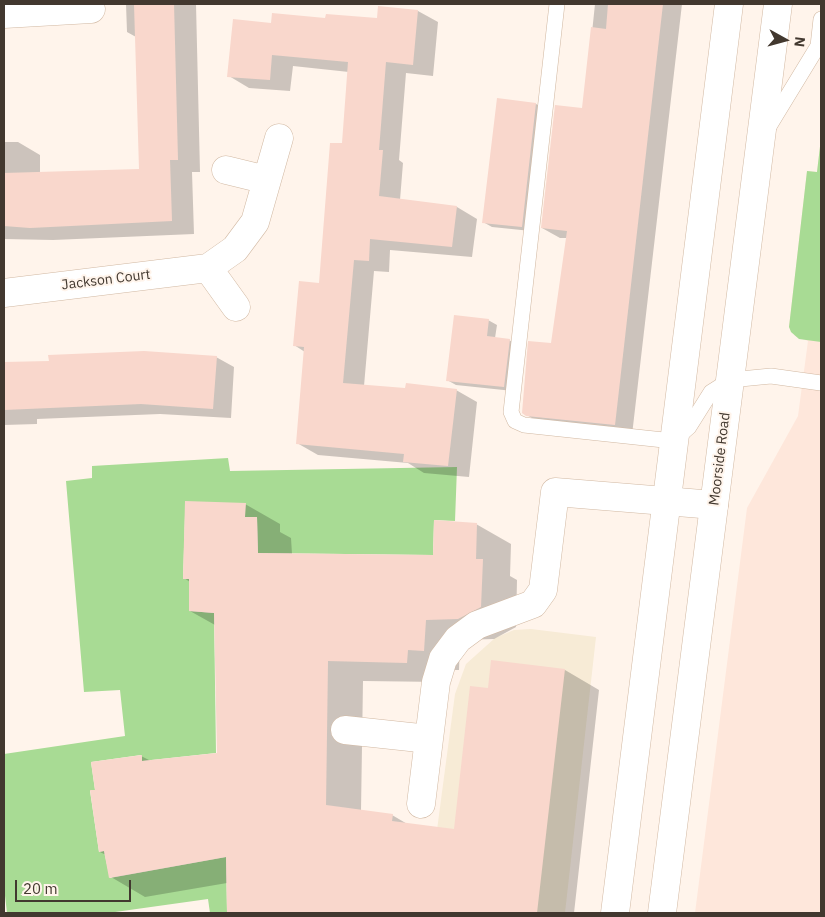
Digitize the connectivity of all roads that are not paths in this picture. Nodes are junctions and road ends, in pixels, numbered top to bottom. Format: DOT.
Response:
graph roads {
  1 [pos="557,4"];
  2 [pos="729,4"];
  3 [pos="778,4"];
  4 [pos="91,9"];
  5 [pos="4,14"];
  6 [pos="821,19"];
  7 [pos="279,138"];
  8 [pos="762,139"];
  9 [pos="226,170"];
  10 [pos="267,180"];
  11 [pos="208,268"];
  12 [pos="4,293"];
  13 [pos="236,307"];
  14 [pos="730,380"];
  15 [pos="821,383"];
  16 [pos="673,441"];
  17 [pos="667,500"];
  18 [pos="714,505"];
  19 [pos="345,730"];
  20 [pos="429,739"];
  21 [pos="421,804"];
  22 [pos="614,913"];
  23 [pos="662,913"];
  1 -- 16 [label="lane"];
  2 -- 16 [label="street"];
  3 -- 8 [label="street, Moorside Road"];
  4 -- 5 [label="street"];
  6 -- 8 [label="lane"];
  7 -- 10 [label="street, Jackson Court"];
  8 -- 14 [label="street, Moorside Road"];
  9 -- 10 [label="street"];
  10 -- 11 [label="street, Jackson Court"];
  11 -- 12 [label="street, Jackson Court"];
  11 -- 13 [label="street"];
  14 -- 15 [label="lane"];
  14 -- 16 [label="lane"];
  14 -- 18 [label="street, Moorside Road"];
  16 -- 17 [label="street"];
  17 -- 18 [label="street"];
  17 -- 20 [label="street"];
  17 -- 22 [label="street"];
  18 -- 23 [label="street, Moorside Road"];
  19 -- 20 [label="street"];
  20 -- 21 [label="street"];
}
